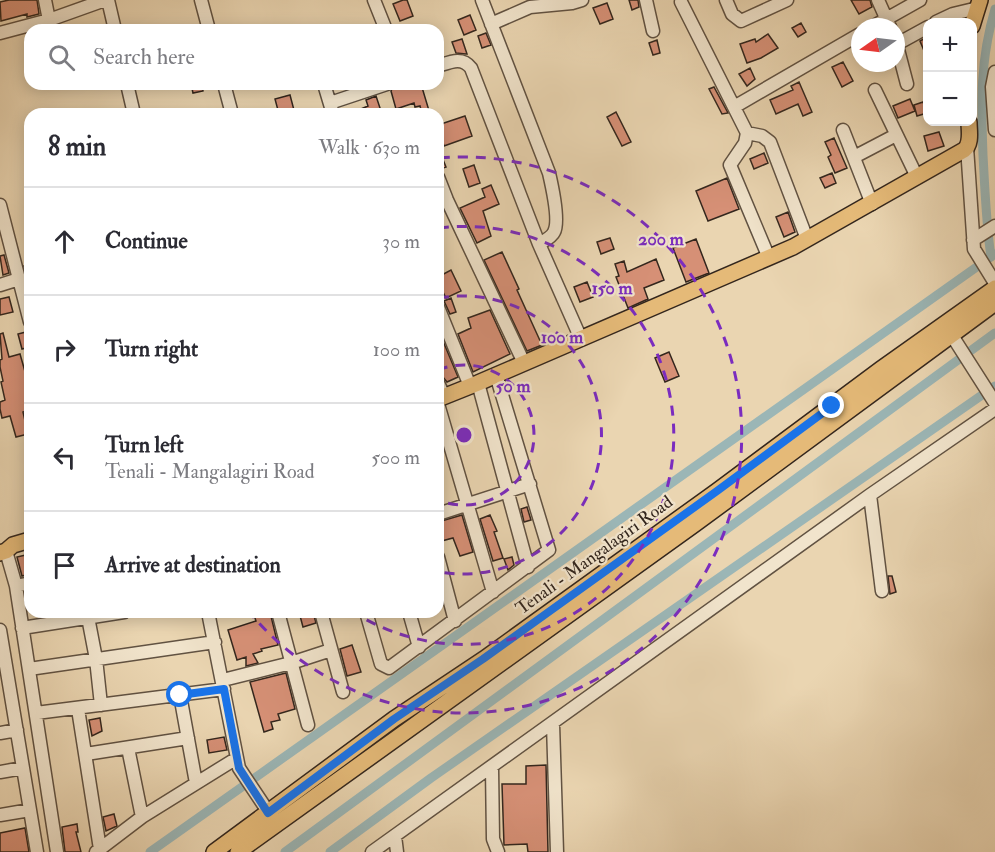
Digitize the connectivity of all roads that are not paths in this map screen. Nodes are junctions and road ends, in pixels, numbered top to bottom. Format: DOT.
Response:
graph roads {
  1 [pos="45,0"];
  2 [pos="106,0"];
  3 [pos="201,0"];
  4 [pos="374,0"];
  5 [pos="482,0"];
  6 [pos="582,0"];
  7 [pos="646,0"];
  8 [pos="726,0"];
  9 [pos="787,0"];
  10 [pos="878,0"];
  11 [pos="920,0"];
  12 [pos="681,2"];
  13 [pos="979,4"];
  14 [pos="764,5"];
  15 [pos="886,18"];
  16 [pos="895,18"];
  17 [pos="944,18"];
  18 [pos="49,20"];
  19 [pos="34,24"];
  20 [pos="113,24"];
  21 [pos="207,24"];
  22 [pos="384,24"];
  23 [pos="491,24"];
  24 [pos="24,27"];
  25 [pos="923,29"];
  26 [pos="653,31"];
  27 [pos="0,33"];
  28 [pos="905,38"];
  29 [pos="851,39"];
  30 [pos="444,64"];
  31 [pos="904,72"];
  32 [pos="995,72"];
  33 [pos="907,84"];
  34 [pos="128,90"];
  35 [pos="226,90"];
  36 [pos="326,90"];
  37 [pos="373,90"];
  38 [pos="874,90"];
  39 [pos="734,107"];
  40 [pos="133,108"];
  41 [pos="230,108"];
  42 [pos="331,108"];
  43 [pos="969,126"];
  44 [pos="843,130"];
  45 [pos="995,130"];
  46 [pos="747,133"];
  47 [pos="896,135"];
  48 [pos="967,147"];
  49 [pos="854,157"];
  50 [pos="917,177"];
  51 [pos="872,204"];
  52 [pos="0,205"];
  53 [pos="444,205"];
  54 [pos="995,226"];
  55 [pos="807,239"];
  56 [pos="974,240"];
  57 [pos="539,244"];
  58 [pos="769,258"];
  59 [pos="19,279"];
  60 [pos="994,283"];
  61 [pos="0,285"];
  62 [pos="24,299"];
  63 [pos="995,303"];
  64 [pos="444,320"];
  65 [pos="581,339"];
  66 [pos="954,339"];
  67 [pos="524,363"];
  68 [pos="496,375"];
  69 [pos="474,385"];
  70 [pos="444,395"];
  71 [pos="994,404"];
  72 [pos="444,411"];
  73 [pos="530,484"];
  74 [pos="507,491"];
  75 [pos="870,495"];
  76 [pos="468,504"];
  77 [pos="444,512"];
  78 [pos="24,542"];
  79 [pos="5,548"];
  80 [pos="528,567"];
  81 [pos="444,580"];
  82 [pos="24,584"];
  83 [pos="16,586"];
  84 [pos="882,591"];
  85 [pos="493,592"];
  86 [pos="72,618"];
  87 [pos="88,618"];
  88 [pos="209,618"];
  89 [pos="280,618"];
  90 [pos="323,618"];
  91 [pos="368,618"];
  92 [pos="411,618"];
  93 [pos="455,621"];
  94 [pos="22,628"];
  95 [pos="0,630"];
  96 [pos="215,642"];
  97 [pos="419,647"];
  98 [pos="2,648"];
  99 [pos="331,650"];
  100 [pos="96,659"];
  101 [pos="291,663"];
  102 [pos="29,669"];
  103 [pos="223,684"];
  104 [pos="343,692"];
  105 [pos="5,693"];
  106 [pos="180,695"];
  107 [pos="101,705"];
  108 [pos="78,709"];
  109 [pos="36,713"];
  110 [pos="308,724"];
  111 [pos="553,724"];
  112 [pos="17,730"];
  113 [pos="0,733"];
  114 [pos="188,738"];
  115 [pos="128,748"];
  116 [pos="86,754"];
  117 [pos="237,758"];
  118 [pos="23,768"];
  119 [pos="492,768"];
  120 [pos="0,772"];
  121 [pos="196,783"];
  122 [pos="30,810"];
  123 [pos="269,814"];
  124 [pos="0,815"];
  125 [pos="142,817"];
  126 [pos="395,836"];
  127 [pos="98,850"];
  128 [pos="37,852"];
  129 [pos="57,852"];
  130 [pos="214,852"];
  131 [pos="238,852"];
  132 [pos="372,852"];
  133 [pos="397,852"];
  134 [pos="498,852"];
  135 [pos="558,852"];
  1 -- 18 [label="street"];
  2 -- 18 [label="street"];
  2 -- 20 [label="street"];
  3 -- 21 [label="street"];
  4 -- 22 [label="street"];
  5 -- 23 [label="street"];
  6 -- 23 [label="street"];
  7 -- 26 [label="street"];
  8 -- 14 [label="street"];
  9 -- 14 [label="street"];
  10 -- 15 [label="street"];
  11 -- 16 [label="street"];
  12 -- 39 [label="street"];
  13 -- 17 [label="street"];
  18 -- 19 [label="street"];
  23 -- 57 [label="street"];
  24 -- 27 [label="street"];
  25 -- 28 [label="street"];
  29 -- 39 [label="street"];
  30 -- 57 [label="street"];
  31 -- 33 [label="street"];
  32 -- 45 [label="street"];
  34 -- 40 [label="street"];
  35 -- 41 [label="street"];
  36 -- 42 [label="street"];
  37 -- 42 [label="street"];
  38 -- 47 [label="street"];
  39 -- 46 [label="street"];
  43 -- 48 [label="main road"];
  44 -- 49 [label="street"];
  46 -- 55 [label="street"];
  46 -- 58 [label="street"];
  47 -- 49 [label="street"];
  47 -- 50 [label="street"];
  48 -- 50 [label="main road"];
  48 -- 56 [label="street"];
  49 -- 51 [label="street"];
  50 -- 51 [label="main road"];
  51 -- 55 [label="main road"];
  52 -- 59 [label="street"];
  53 -- 67 [label="street"];
  54 -- 56 [label="street"];
  55 -- 58 [label="main road"];
  56 -- 60 [label="street"];
  57 -- 65 [label="street"];
  58 -- 65 [label="main road"];
  59 -- 61 [label="street"];
  59 -- 62 [label="street"];
  60 -- 123 [label="main road, Tenali - Mangalagiri Road"];
  63 -- 66 [label="main road"];
  64 -- 69 [label="street"];
  65 -- 67 [label="main road"];
  66 -- 71 [label="street"];
  66 -- 123 [label="main road"];
  67 -- 68 [label="main road"];
  68 -- 69 [label="main road"];
  68 -- 73 [label="street"];
  69 -- 70 [label="main road"];
  69 -- 74 [label="street"];
  71 -- 75 [label="street"];
  72 -- 76 [label="street"];
  73 -- 74 [label="street"];
  73 -- 80 [label="street"];
  74 -- 76 [label="street"];
  74 -- 80 [label="street"];
  75 -- 84 [label="street"];
  75 -- 111 [label="street"];
  76 -- 77 [label="street"];
  76 -- 85 [label="street"];
  78 -- 79 [label="main road"];
  79 -- 83 [label="street"];
  80 -- 85 [label="street"];
  81 -- 93 [label="street"];
  82 -- 83 [label="street"];
  83 -- 94 [label="street"];
  85 -- 93 [label="street"];
  86 -- 94 [label="street"];
  87 -- 100 [label="street"];
  88 -- 96 [label="street"];
  89 -- 101 [label="street"];
  90 -- 99 [label="street"];
  91 -- 97 [label="street"];
  92 -- 97 [label="street"];
  93 -- 97 [label="street"];
  94 -- 102 [label="street"];
  95 -- 98 [label="street"];
  96 -- 100 [label="street"];
  96 -- 103 [label="street"];
  98 -- 105 [label="street"];
  99 -- 101 [label="street"];
  99 -- 104 [label="street"];
  100 -- 102 [label="street"];
  100 -- 107 [label="street"];
  101 -- 103 [label="street"];
  101 -- 110 [label="street"];
  102 -- 109 [label="street"];
  103 -- 106 [label="street"];
  103 -- 117 [label="street"];
  105 -- 112 [label="street"];
  106 -- 107 [label="street"];
  106 -- 114 [label="street"];
  107 -- 108 [label="street"];
  108 -- 109 [label="street"];
  108 -- 116 [label="street"];
  109 -- 129 [label="street"];
  111 -- 119 [label="street"];
  111 -- 135 [label="street"];
  112 -- 113 [label="street"];
  112 -- 118 [label="street"];
  114 -- 115 [label="street"];
  114 -- 121 [label="street"];
  115 -- 116 [label="street"];
  115 -- 125 [label="street"];
  116 -- 127 [label="street"];
  117 -- 121 [label="street"];
  117 -- 123 [label="street"];
  118 -- 120 [label="street"];
  118 -- 122 [label="street"];
  119 -- 126 [label="street"];
  119 -- 134 [label="street"];
  121 -- 125 [label="street"];
  122 -- 124 [label="street"];
  122 -- 128 [label="street"];
  123 -- 130 [label="main road, Tenali - Mangalagiri Road"];
  123 -- 131 [label="main road"];
  125 -- 127 [label="street"];
  126 -- 132 [label="street"];
  126 -- 133 [label="street"];
}
